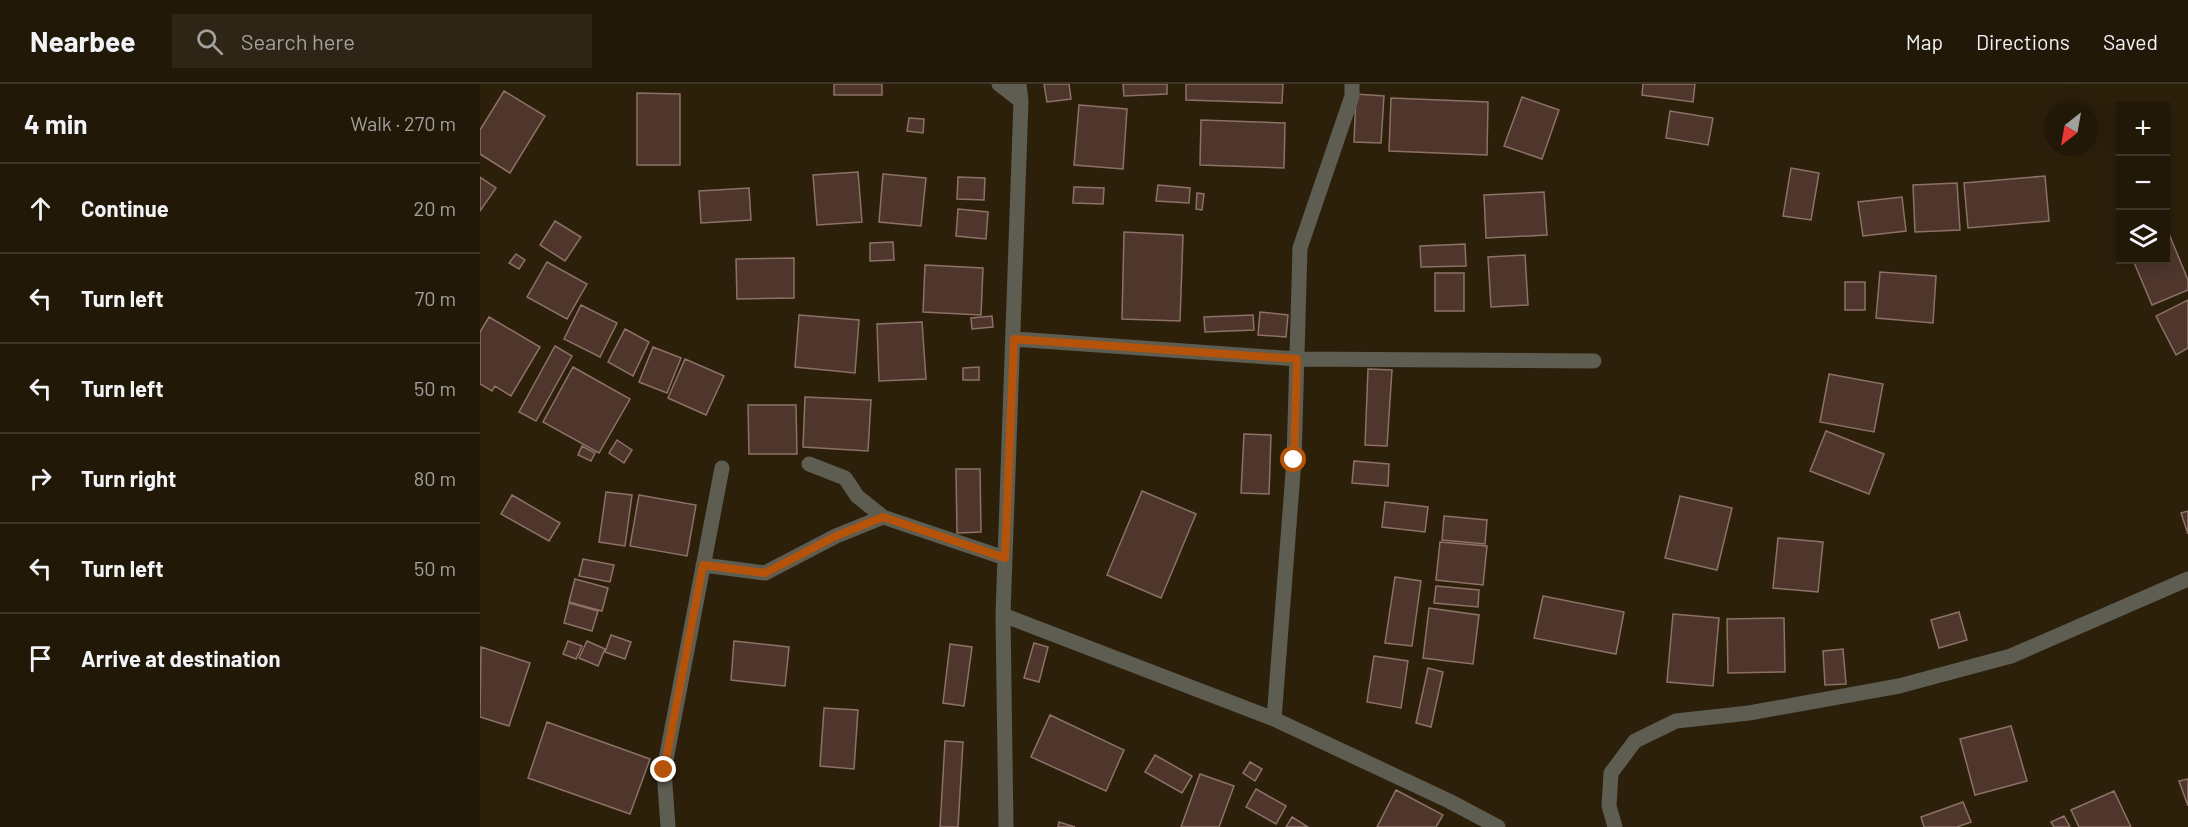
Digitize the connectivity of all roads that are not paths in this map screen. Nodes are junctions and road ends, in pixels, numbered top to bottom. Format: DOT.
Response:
graph roads {
  1 [pos="999,84"];
  2 [pos="1019,84"];
  3 [pos="1352,84"];
  4 [pos="1021,101"];
  5 [pos="1014,339"];
  6 [pos="1297,359"];
  7 [pos="1593,361"];
  8 [pos="809,464"];
  9 [pos="722,468"];
  10 [pos="883,517"];
  11 [pos="1005,558"];
  12 [pos="703,565"];
  13 [pos="2188,579"];
  14 [pos="1003,615"];
  15 [pos="1274,720"];
  16 [pos="668,827"];
  17 [pos="1006,827"];
  18 [pos="1498,827"];
  19 [pos="1615,827"];
  1 -- 4 [label="street"];
  2 -- 4 [label="street"];
  3 -- 6 [label="street"];
  4 -- 5 [label="street"];
  5 -- 6 [label="street"];
  5 -- 11 [label="street"];
  6 -- 7 [label="street"];
  6 -- 15 [label="street"];
  8 -- 10 [label="street"];
  9 -- 12 [label="street"];
  10 -- 11 [label="street"];
  10 -- 12 [label="street"];
  11 -- 14 [label="street"];
  12 -- 16 [label="street"];
  13 -- 19 [label="street"];
  14 -- 15 [label="street"];
  14 -- 17 [label="street"];
  15 -- 18 [label="street"];
}
